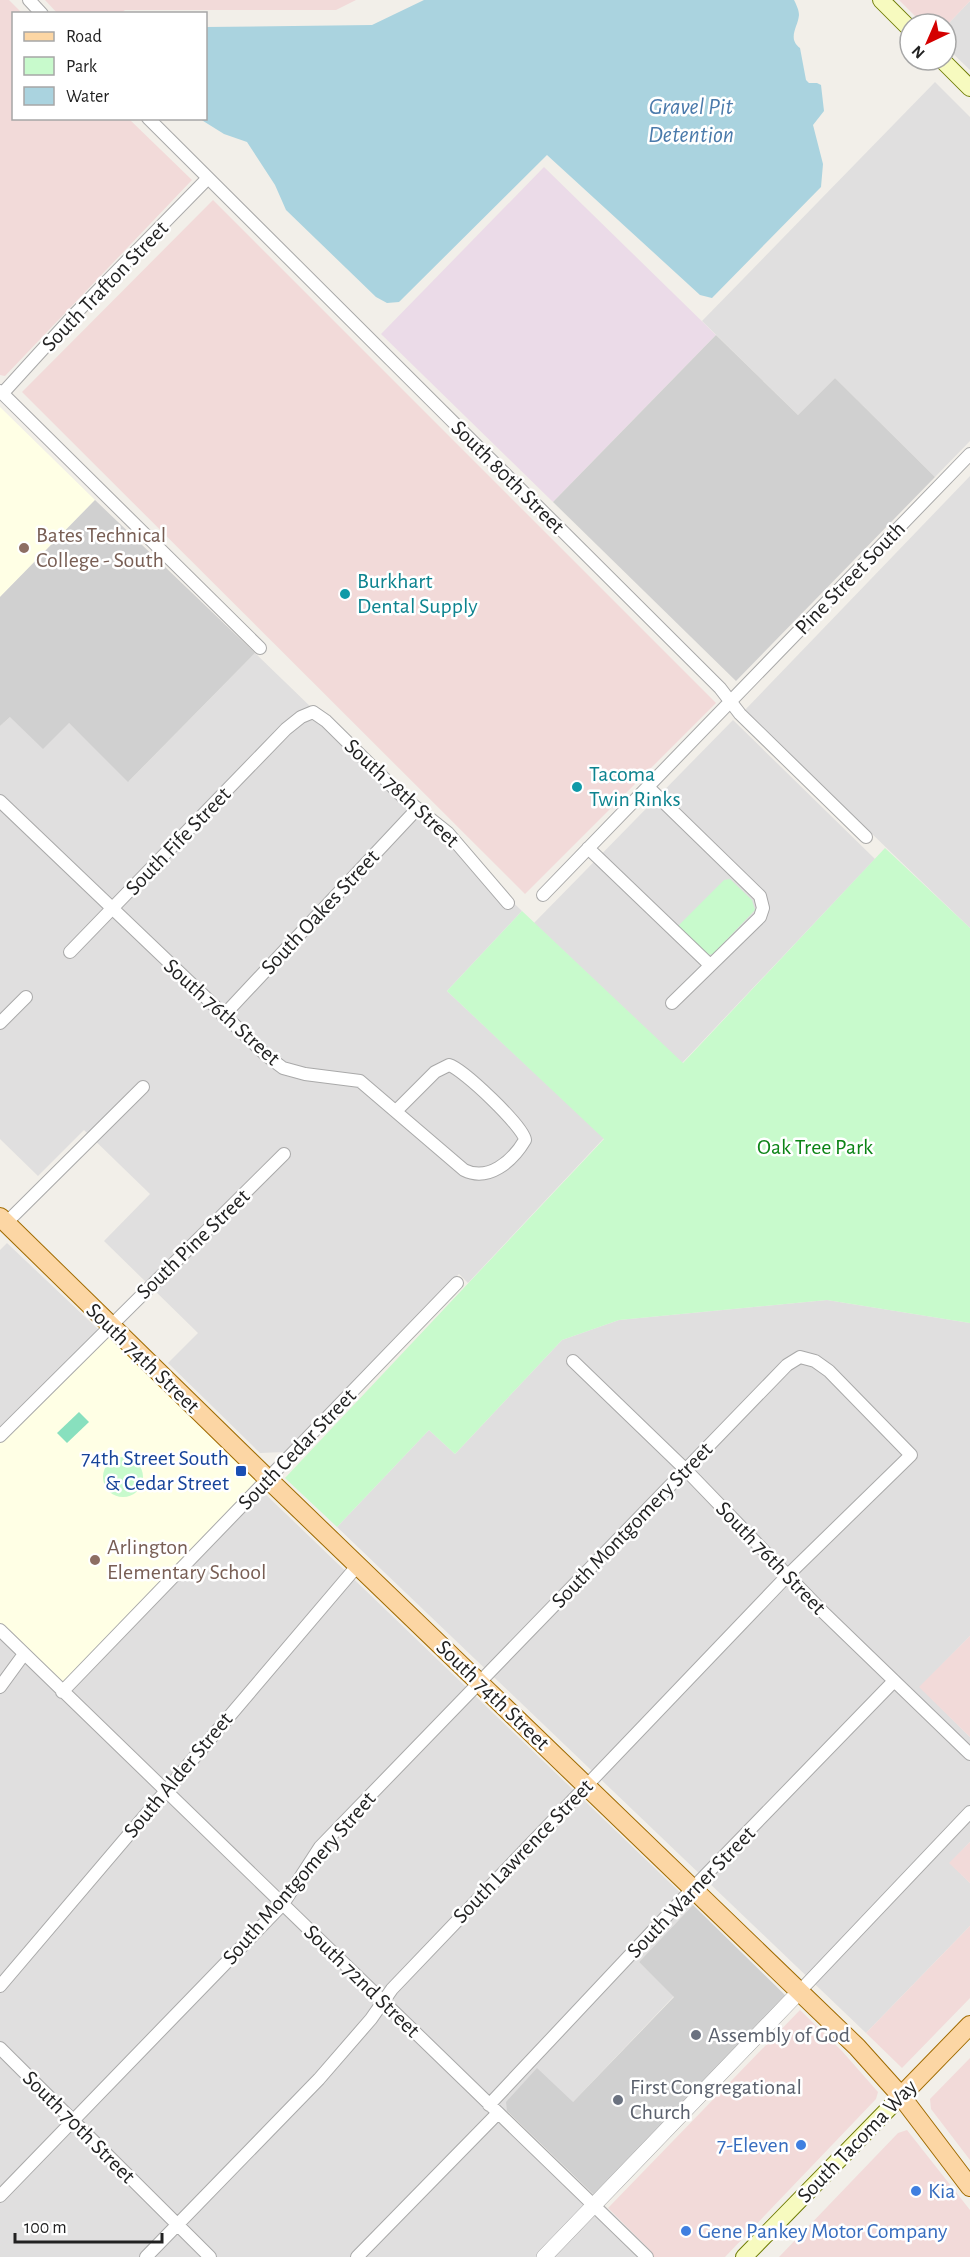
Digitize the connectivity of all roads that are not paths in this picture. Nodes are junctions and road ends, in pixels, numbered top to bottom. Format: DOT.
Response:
graph roads {
  1 [pos="29,0"];
  2 [pos="881,0"];
  3 [pos="40,12"];
  4 [pos="898,17"];
  5 [pos="954,72"];
  6 [pos="970,88"];
  7 [pos="150,120"];
  8 [pos="208,178"];
  9 [pos="1,392"];
  10 [pos="970,454"];
  11 [pos="260,648"];
  12 [pos="731,703"];
  13 [pos="286,729"];
  14 [pos="648,787"];
  15 [pos="3,808"];
  16 [pos="417,809"];
  17 [pos="866,837"];
  18 [pos="588,848"];
  19 [pos="543,895"];
  20 [pos="508,903"];
  21 [pos="112,910"];
  22 [pos="70,952"];
  23 [pos="710,965"];
  24 [pos="26,997"];
  25 [pos="672,1003"];
  26 [pos="223,1016"];
  27 [pos="0,1023"];
  28 [pos="143,1087"];
  29 [pos="396,1111"];
  30 [pos="284,1154"];
  31 [pos="2,1223"];
  32 [pos="457,1283"];
  33 [pos="109,1326"];
  34 [pos="573,1361"];
  35 [pos="0,1436"];
  36 [pos="911,1455"];
  37 [pos="686,1470"];
  38 [pos="267,1479"];
  39 [pos="358,1565"];
  40 [pos="789,1574"];
  41 [pos="0,1630"];
  42 [pos="24,1654"];
  43 [pos="894,1681"];
  44 [pos="480,1682"];
  45 [pos="0,1687"];
  46 [pos="62,1692"];
  47 [pos="970,1754"];
  48 [pos="586,1785"];
  49 [pos="166,1790"];
  50 [pos="970,1812"];
  51 [pos="693,1888"];
  52 [pos="283,1904"];
  53 [pos="0,1986"];
  54 [pos="800,1991"];
  55 [pos="383,2001"];
  56 [pos="970,2025"];
  57 [pos="0,2048"];
  58 [pos="901,2096"];
  59 [pos="494,2109"];
  60 [pos="74,2122"];
  61 [pos="970,2187"];
  62 [pos="0,2196"];
  63 [pos="593,2206"];
  64 [pos="178,2225"];
  65 [pos="146,2257"];
  66 [pos="210,2257"];
  67 [pos="357,2257"];
  68 [pos="544,2257"];
  69 [pos="647,2257"];
  70 [pos="744,2257"];
  1 -- 3 [label="street"];
  2 -- 4 [label="main road"];
  5 -- 6 [label="main road"];
  7 -- 8 [label="street, South 80th Street"];
  8 -- 9 [label="street, South Trafton Street"];
  8 -- 12 [label="street, South 80th Street"];
  9 -- 11 [label="street"];
  10 -- 12 [label="street, Pine Street South"];
  12 -- 14 [label="street"];
  12 -- 17 [label="street, South 80th Street"];
  13 -- 16 [label="street, South 78th Street"];
  13 -- 21 [label="street, South Fife Street"];
  14 -- 18 [label="street"];
  14 -- 23 [label="street"];
  15 -- 21 [label="street, South 76th Street"];
  16 -- 20 [label="street, South 78th Street"];
  16 -- 26 [label="street, South Oakes Street"];
  18 -- 19 [label="street"];
  18 -- 23 [label="street"];
  21 -- 22 [label="street, South Fife Street"];
  21 -- 26 [label="street, South 76th Street"];
  23 -- 25 [label="street"];
  24 -- 27 [label="street"];
  26 -- 29 [label="street, South 76th Street"];
  28 -- 31 [label="street"];
  29 -- 29 [label="street, South 76th Street"];
  30 -- 33 [label="street, South Pine Street"];
  31 -- 33 [label="main road, South 74th Street"];
  32 -- 38 [label="street, South Cedar Street"];
  33 -- 35 [label="street, South Pine Street"];
  33 -- 38 [label="main road, South 74th Street"];
  34 -- 37 [label="street, South 76th Street"];
  36 -- 37 [label="street, South Montgomery Street"];
  36 -- 40 [label="street, South Lawrence Street"];
  37 -- 40 [label="street, South 76th Street"];
  37 -- 44 [label="street, South Montgomery Street"];
  38 -- 39 [label="main road, South 74th Street"];
  38 -- 46 [label="street, South Cedar Street"];
  39 -- 44 [label="main road, South 74th Street"];
  39 -- 49 [label="street, South Alder Street"];
  40 -- 43 [label="street, South 76th Street"];
  40 -- 48 [label="street, South Lawrence Street"];
  41 -- 42 [label="street, South 72nd Street"];
  42 -- 45 [label="street"];
  42 -- 46 [label="street, South 72nd Street"];
  43 -- 47 [label="street, South 76th Street"];
  43 -- 51 [label="street, South Warner Street"];
  44 -- 48 [label="main road, South 74th Street"];
  44 -- 52 [label="street, South Montgomery Street"];
  46 -- 49 [label="street, South 72nd Street"];
  48 -- 51 [label="main road, South 74th Street"];
  48 -- 55 [label="street, South Lawrence Street"];
  49 -- 52 [label="street, South 72nd Street"];
  49 -- 53 [label="street, South Alder Street"];
  50 -- 54 [label="street"];
  51 -- 54 [label="main road, South 74th Street"];
  51 -- 59 [label="street, South Warner Street"];
  52 -- 55 [label="street, South 72nd Street"];
  52 -- 60 [label="street, South Montgomery Street"];
  54 -- 58 [label="main road, South 74th Street"];
  54 -- 63 [label="street"];
  55 -- 59 [label="street, South 72nd Street"];
  55 -- 64 [label="street, South Lawrence Street"];
  56 -- 58 [label="main road, South Tacoma Way"];
  57 -- 60 [label="street, South 70th Street"];
  58 -- 61 [label="main road, South 74th Street"];
  58 -- 70 [label="main road, South Tacoma Way"];
  59 -- 63 [label="street, South 72nd Street"];
  59 -- 67 [label="street, South Warner Street"];
  60 -- 62 [label="street, South Montgomery Street"];
  60 -- 64 [label="street, South 70th Street"];
  63 -- 68 [label="street"];
  63 -- 69 [label="street, South 72nd Street"];
  64 -- 65 [label="street, South Lawrence Street"];
  64 -- 66 [label="street, South 70th Street"];
}
